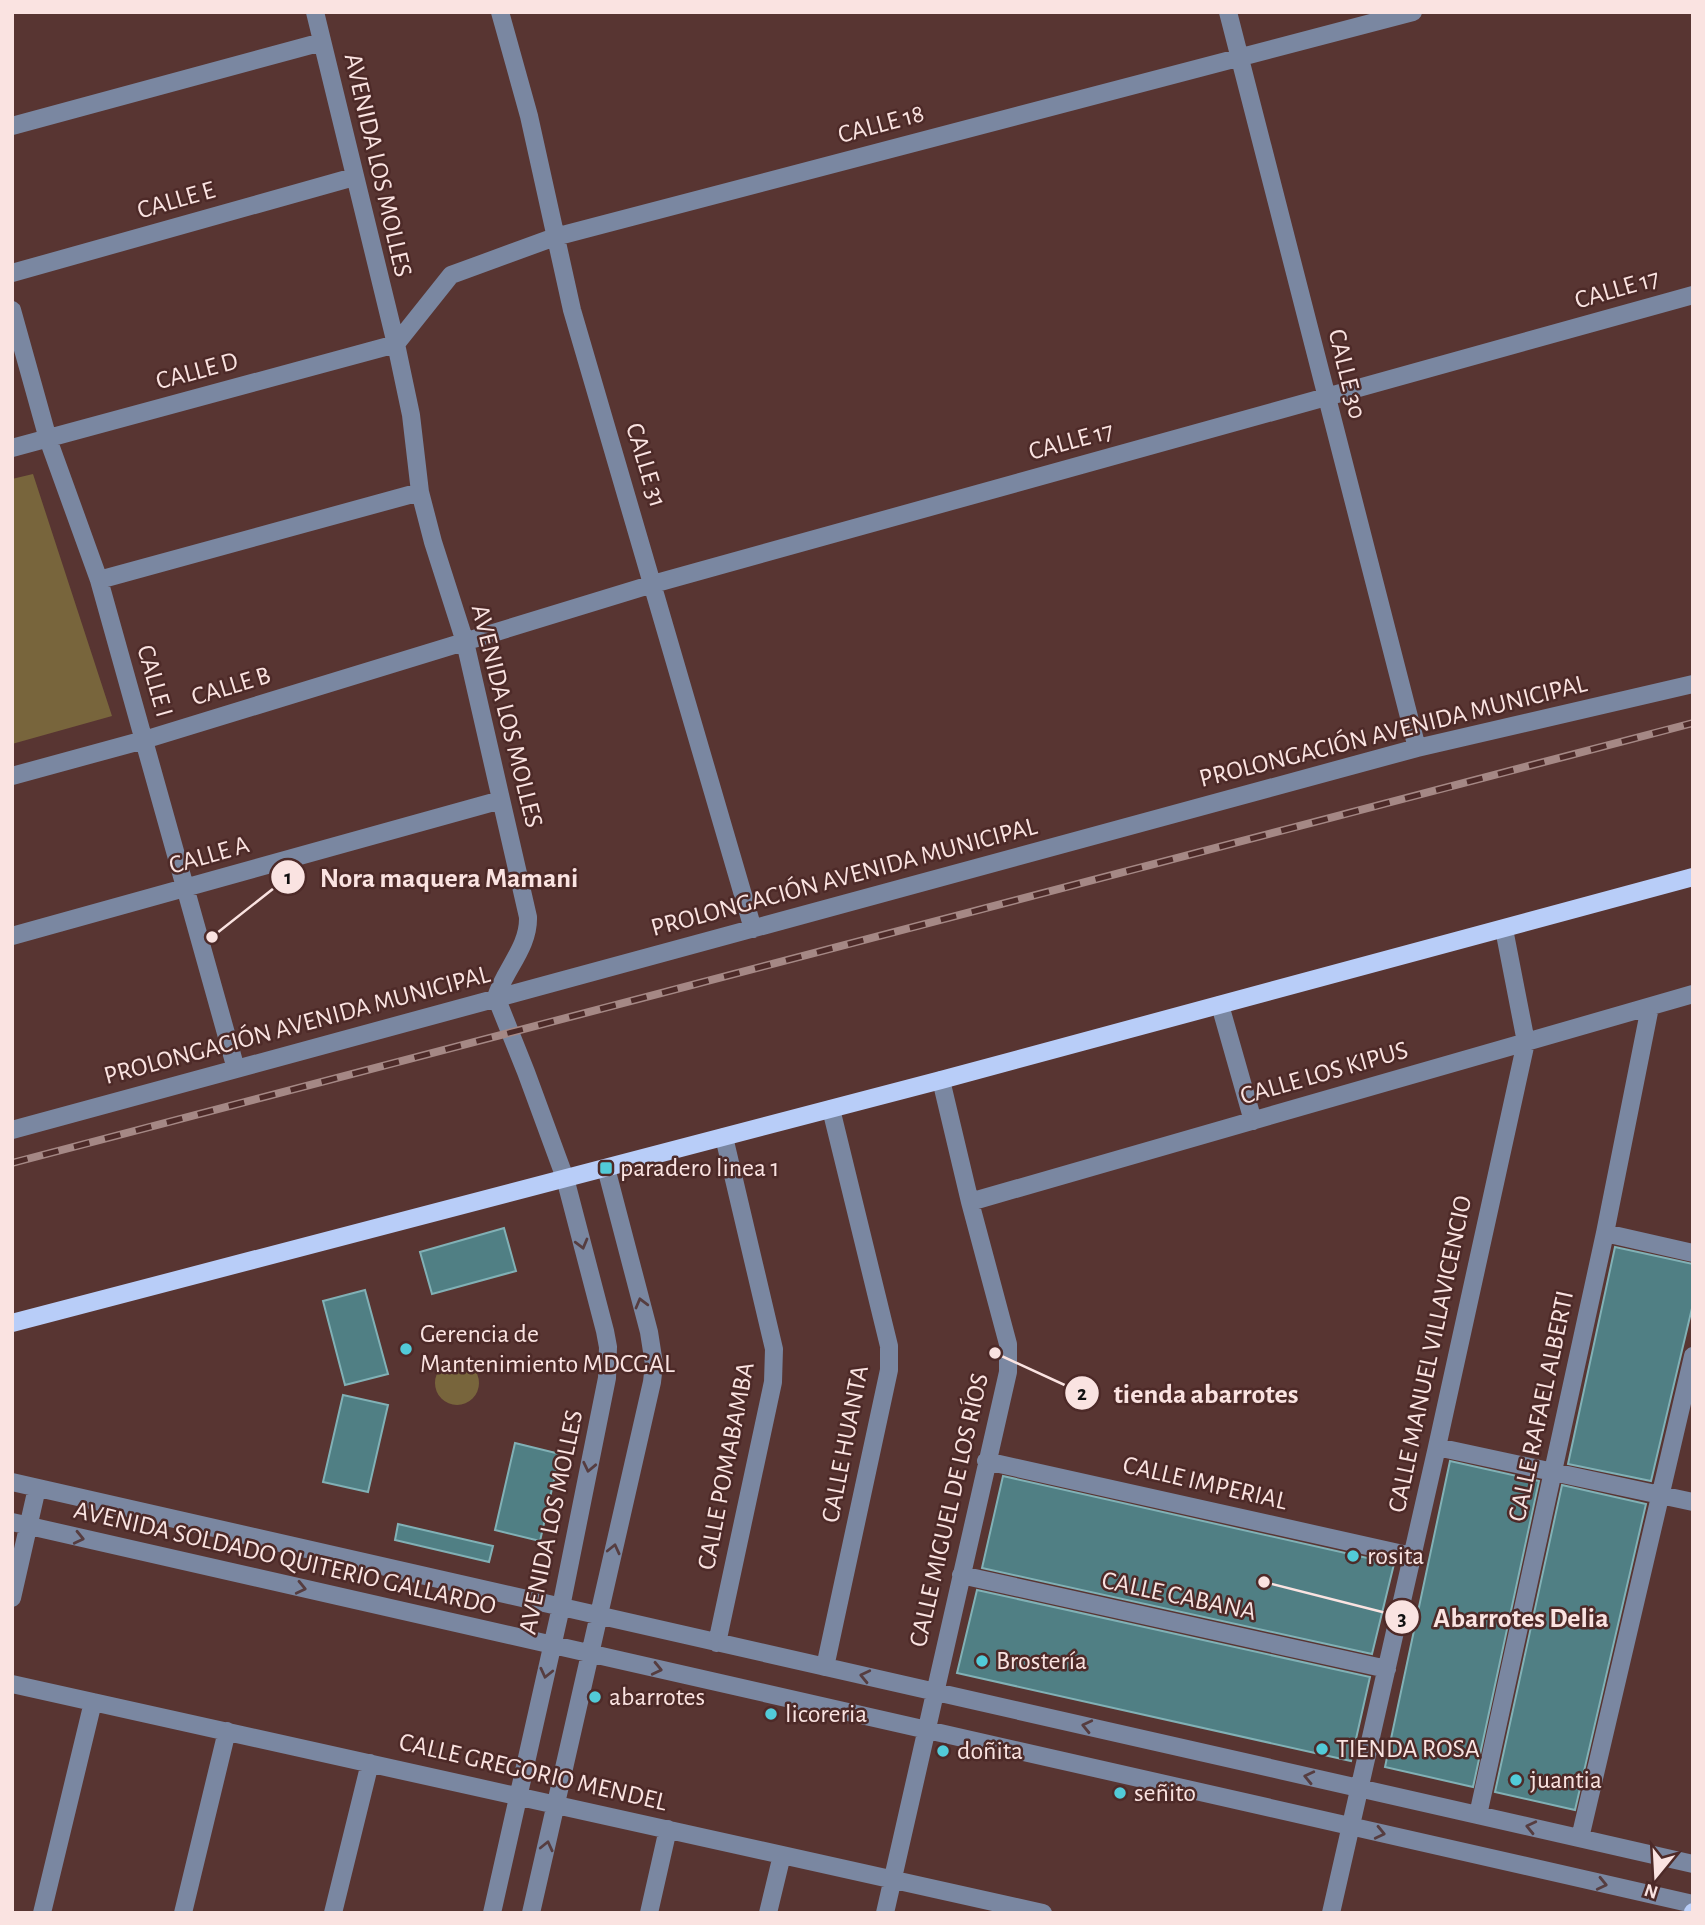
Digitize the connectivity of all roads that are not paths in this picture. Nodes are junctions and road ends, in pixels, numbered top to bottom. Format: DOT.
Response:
graph roads {
  1 [pos="314,12"];
  2 [pos="500,12"];
  3 [pos="1228,12"];
  4 [pos="1413,12"];
  5 [pos="322,42"];
  6 [pos="1240,57"];
  7 [pos="12,126"];
  8 [pos="354,177"];
  9 [pos="555,237"];
  10 [pos="12,273"];
  11 [pos="1693,295"];
  12 [pos="12,310"];
  13 [pos="396,344"];
  14 [pos="1326,398"];
  15 [pos="48,439"];
  16 [pos="12,448"];
  17 [pos="420,492"];
  18 [pos="99,580"];
  19 [pos="653,583"];
  20 [pos="465,642"];
  21 [pos="1693,684"];
  22 [pos="144,740"];
  23 [pos="1417,748"];
  24 [pos="12,776"];
  25 [pos="501,800"];
  26 [pos="1693,877"];
  27 [pos="186,889"];
  28 [pos="753,929"];
  29 [pos="1504,929"];
  30 [pos="12,936"];
  31 [pos="1693,994"];
  32 [pos="496,997"];
  33 [pos="1220,1005"];
  34 [pos="1650,1007"];
  35 [pos="1526,1042"];
  36 [pos="236,1069"];
  37 [pos="941,1080"];
  38 [pos="831,1109"];
  39 [pos="1253,1121"];
  40 [pos="12,1130"];
  41 [pos="724,1137"];
  42 [pos="606,1168"];
  43 [pos="565,1178"];
  44 [pos="970,1202"];
  45 [pos="1605,1233"];
  46 [pos="1693,1253"];
  47 [pos="12,1323"];
  48 [pos="1693,1356"];
  49 [pos="1437,1447"];
  50 [pos="986,1461"];
  51 [pos="1554,1472"];
  52 [pos="12,1482"];
  53 [pos="37,1488"];
  54 [pos="1661,1495"];
  55 [pos="1693,1502"];
  56 [pos="20,1524"];
  57 [pos="1412,1556"];
  58 [pos="961,1575"];
  59 [pos="12,1598"];
  60 [pos="561,1607"];
  61 [pos="599,1615"];
  62 [pos="717,1643"];
  63 [pos="552,1645"];
  64 [pos="590,1654"];
  65 [pos="825,1667"];
  66 [pos="1387,1669"];
  67 [pos="12,1684"];
  68 [pos="934,1692"];
  69 [pos="93,1702"];
  70 [pos="926,1730"];
  71 [pos="227,1731"];
  72 [pos="370,1763"];
  73 [pos="1359,1788"];
  74 [pos="518,1796"];
  75 [pos="556,1804"];
  76 [pos="1478,1815"];
  77 [pos="1350,1826"];
  78 [pos="668,1829"];
  79 [pos="1580,1838"];
  80 [pos="782,1855"];
  81 [pos="1693,1864"];
  82 [pos="892,1879"];
  83 [pos="1693,1904"];
  84 [pos="42,1913"];
  85 [pos="183,1913"];
  86 [pos="333,1913"];
  87 [pos="492,1913"];
  88 [pos="531,1913"];
  89 [pos="649,1913"];
  90 [pos="768,1913"];
  91 [pos="885,1913"];
  92 [pos="1043,1913"];
  93 [pos="1331,1913"];
  1 -- 5 [label="street, AVENIDA LOS MOLLES"];
  2 -- 9 [label="street, CALLE 31"];
  3 -- 6 [label="street, CALLE 30"];
  4 -- 6 [label="street, CALLE 18"];
  5 -- 7 [label="street"];
  5 -- 8 [label="street, AVENIDA LOS MOLLES"];
  6 -- 9 [label="street, CALLE 18"];
  6 -- 14 [label="street, CALLE 30"];
  8 -- 10 [label="street, CALLE E"];
  8 -- 13 [label="street, AVENIDA LOS MOLLES"];
  9 -- 13 [label="street, CALLE 18"];
  9 -- 19 [label="street, CALLE 31"];
  11 -- 14 [label="street, CALLE 17"];
  12 -- 15 [label="street, CALLE I"];
  13 -- 15 [label="street, CALLE D"];
  13 -- 17 [label="street, AVENIDA LOS MOLLES"];
  14 -- 19 [label="street, CALLE 17"];
  14 -- 23 [label="street, CALLE 30"];
  15 -- 16 [label="street, CALLE D"];
  15 -- 18 [label="street, CALLE I"];
  17 -- 18 [label="street"];
  17 -- 20 [label="street, AVENIDA LOS MOLLES"];
  18 -- 22 [label="street, CALLE I"];
  19 -- 20 [label="street, CALLE 17"];
  19 -- 28 [label="street, CALLE 31"];
  20 -- 22 [label="street, CALLE B"];
  20 -- 25 [label="street, AVENIDA LOS MOLLES"];
  21 -- 23 [label="street, PROLONGACIÓN AVENIDA MUNICIPAL"];
  22 -- 24 [label="street, CALLE B"];
  22 -- 27 [label="street, CALLE I"];
  23 -- 28 [label="street, PROLONGACIÓN AVENIDA MUNICIPAL"];
  25 -- 27 [label="street, CALLE A"];
  25 -- 32 [label="street, AVENIDA LOS MOLLES"];
  26 -- 29 [label="main road"];
  27 -- 30 [label="street, CALLE A"];
  27 -- 36 [label="street, CALLE I"];
  28 -- 32 [label="street, PROLONGACIÓN AVENIDA MUNICIPAL"];
  29 -- 33 [label="main road"];
  29 -- 35 [label="street, CALLE MANUEL VILLAVICENCIO"];
  31 -- 34 [label="street, CALLE LOS KIPUS"];
  32 -- 36 [label="street, PROLONGACIÓN AVENIDA MUNICIPAL"];
  32 -- 43 [label="street, AVENIDA LOS MOLLES"];
  33 -- 37 [label="main road"];
  33 -- 39 [label="street"];
  34 -- 35 [label="street, CALLE LOS KIPUS"];
  34 -- 45 [label="street, CALLE RAFAEL ALBERTI"];
  35 -- 39 [label="street, CALLE LOS KIPUS"];
  35 -- 49 [label="street, CALLE MANUEL VILLAVICENCIO"];
  36 -- 40 [label="street, PROLONGACIÓN AVENIDA MUNICIPAL"];
  37 -- 38 [label="main road"];
  37 -- 44 [label="street, CALLE MIGUEL DE LOS RÍOS"];
  38 -- 41 [label="main road"];
  38 -- 65 [label="street, CALLE HUANTA"];
  39 -- 44 [label="street, CALLE LOS KIPUS"];
  41 -- 42 [label="main road"];
  41 -- 62 [label="street, CALLE POMABAMBA"];
  42 -- 43 [label="main road"];
  61 -- 42 [label="street, one-way"];
  43 -- 47 [label="main road"];
  43 -- 60 [label="street, AVENIDA LOS MOLLES, one-way"];
  44 -- 50 [label="street, CALLE MIGUEL DE LOS RÍOS"];
  45 -- 46 [label="street"];
  45 -- 51 [label="street, CALLE RAFAEL ALBERTI"];
  48 -- 54 [label="street"];
  49 -- 51 [label="street"];
  49 -- 57 [label="street, CALLE MANUEL VILLAVICENCIO"];
  50 -- 57 [label="street, CALLE IMPERIAL"];
  50 -- 58 [label="street, CALLE MIGUEL DE LOS RÍOS"];
  51 -- 54 [label="street"];
  51 -- 76 [label="street, CALLE RAFAEL ALBERTI"];
  52 -- 53 [label="street, AVENIDA SOLDADO QUITERIO GALLARDO"];
  53 -- 56 [label="street"];
  53 -- 60 [label="street, AVENIDA SOLDADO QUITERIO GALLARDO"];
  54 -- 55 [label="street"];
  54 -- 79 [label="street"];
  56 -- 59 [label="street"];
  56 -- 63 [label="street, AVENIDA SOLDADO QUITERIO GALLARDO, one-way"];
  57 -- 66 [label="street, CALLE MANUEL VILLAVICENCIO"];
  58 -- 66 [label="street, CALLE CABANA"];
  58 -- 68 [label="street, CALLE MIGUEL DE LOS RÍOS"];
  60 -- 61 [label="street, AVENIDA SOLDADO QUITERIO GALLARDO"];
  60 -- 63 [label="street, AVENIDA LOS MOLLES"];
  61 -- 62 [label="street, AVENIDA SOLDADO QUITERIO GALLARDO"];
  61 -- 64 [label="street"];
  62 -- 65 [label="street, AVENIDA SOLDADO QUITERIO GALLARDO"];
  63 -- 64 [label="street, AVENIDA SOLDADO QUITERIO GALLARDO"];
  63 -- 74 [label="street, AVENIDA LOS MOLLES, one-way"];
  64 -- 70 [label="street, AVENIDA SOLDADO QUITERIO GALLARDO, one-way"];
  64 -- 75 [label="street"];
  68 -- 65 [label="street, AVENIDA SOLDADO QUITERIO GALLARDO, one-way"];
  66 -- 73 [label="street, CALLE MANUEL VILLAVICENCIO"];
  67 -- 69 [label="street, CALLE GREGORIO MENDEL"];
  68 -- 70 [label="street, CALLE MIGUEL DE LOS RÍOS"];
  73 -- 68 [label="street, AVENIDA SOLDADO QUITERIO GALLARDO, one-way"];
  69 -- 71 [label="street, CALLE GREGORIO MENDEL"];
  69 -- 84 [label="street"];
  70 -- 77 [label="street, AVENIDA SOLDADO QUITERIO GALLARDO"];
  70 -- 82 [label="street, CALLE MIGUEL DE LOS RÍOS"];
  71 -- 72 [label="street, CALLE GREGORIO MENDEL"];
  71 -- 85 [label="street"];
  72 -- 74 [label="street, CALLE GREGORIO MENDEL"];
  72 -- 86 [label="street"];
  73 -- 76 [label="street, AVENIDA SOLDADO QUITERIO GALLARDO"];
  73 -- 77 [label="street, CALLE MANUEL VILLAVICENCIO"];
  74 -- 75 [label="street, CALLE GREGORIO MENDEL"];
  74 -- 87 [label="street, AVENIDA LOS MOLLES"];
  75 -- 78 [label="street, CALLE GREGORIO MENDEL"];
  88 -- 75 [label="street, one-way"];
  79 -- 76 [label="street, AVENIDA SOLDADO QUITERIO GALLARDO, one-way"];
  77 -- 83 [label="street, AVENIDA SOLDADO QUITERIO GALLARDO, one-way"];
  77 -- 93 [label="street, CALLE MANUEL VILLAVICENCIO"];
  78 -- 80 [label="street, CALLE GREGORIO MENDEL"];
  78 -- 89 [label="street"];
  79 -- 81 [label="street, AVENIDA SOLDADO QUITERIO GALLARDO"];
  80 -- 82 [label="street, CALLE GREGORIO MENDEL"];
  80 -- 90 [label="street"];
  82 -- 91 [label="street, CALLE MIGUEL DE LOS RÍOS"];
  82 -- 92 [label="street, CALLE GREGORIO MENDEL"];
}
